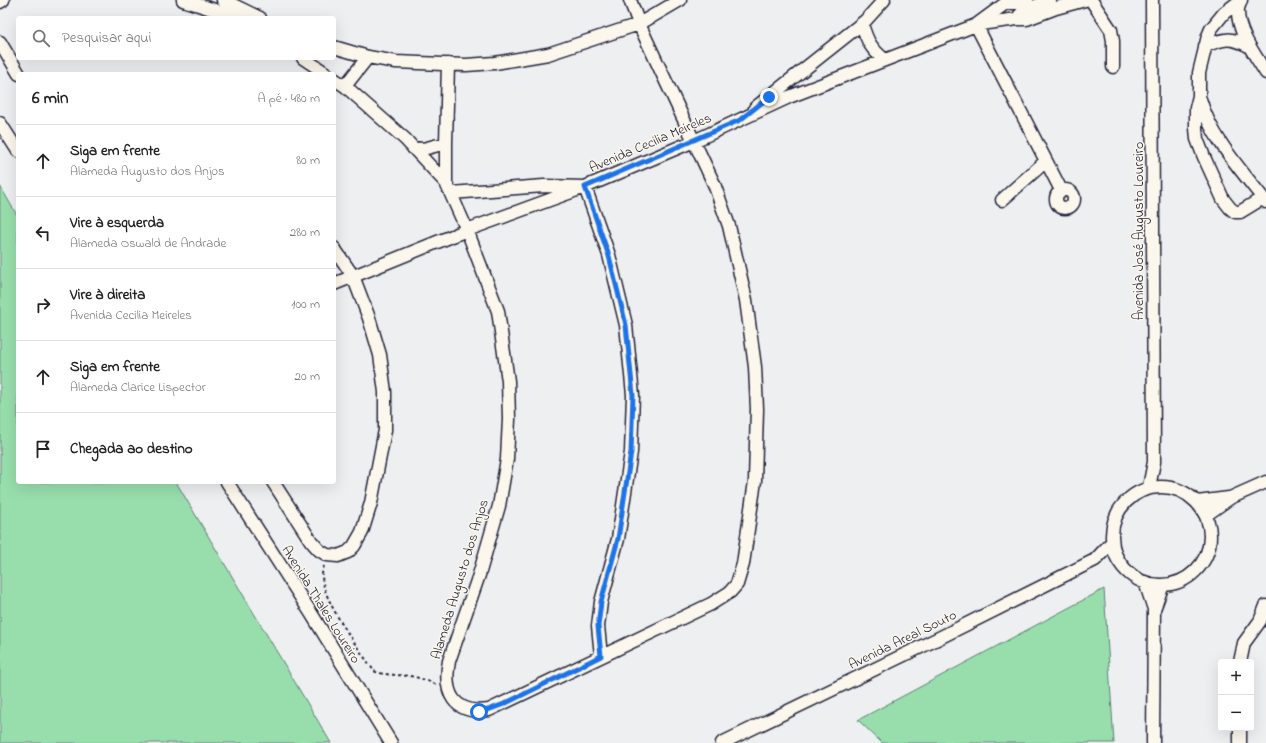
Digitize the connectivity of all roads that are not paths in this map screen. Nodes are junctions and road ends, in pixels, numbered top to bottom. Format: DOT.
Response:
graph roads {
  1 [pos="4,0"];
  2 [pos="183,0"];
  3 [pos="223,0"];
  4 [pos="630,0"];
  5 [pos="680,0"];
  6 [pos="884,0"];
  7 [pos="1027,0"];
  8 [pos="1085,0"];
  9 [pos="1090,0"];
  10 [pos="1152,0"];
  11 [pos="1241,0"];
  12 [pos="1008,1"];
  13 [pos="0,2"];
  14 [pos="206,4"];
  15 [pos="1055,8"];
  16 [pos="231,16"];
  17 [pos="256,16"];
  18 [pos="1017,19"];
  19 [pos="639,24"];
  20 [pos="862,24"];
  21 [pos="976,25"];
  22 [pos="0,42"];
  23 [pos="1205,46"];
  24 [pos="1249,46"];
  25 [pos="336,48"];
  26 [pos="368,57"];
  27 [pos="306,60"];
  28 [pos="885,60"];
  29 [pos="448,64"];
  30 [pos="1114,67"];
  31 [pos="18,72"];
  32 [pos="324,72"];
  33 [pos="1266,73"];
  34 [pos="336,80"];
  35 [pos="345,86"];
  36 [pos="1199,96"];
  37 [pos="740,120"];
  38 [pos="0,123"];
  39 [pos="694,141"];
  40 [pos="446,143"];
  41 [pos="413,148"];
  42 [pos="16,149"];
  43 [pos="1046,161"];
  44 [pos="585,187"];
  45 [pos="449,188"];
  46 [pos="1061,190"];
  47 [pos="1002,200"];
  48 [pos="1265,200"];
  49 [pos="467,230"];
  50 [pos="336,251"];
  51 [pos="353,276"];
  52 [pos="336,283"];
  53 [pos="1154,462"];
  54 [pos="1266,482"];
  55 [pos="228,484"];
  56 [pos="274,484"];
  57 [pos="1169,486"];
  58 [pos="1149,487"];
  59 [pos="1230,498"];
  60 [pos="1197,502"];
  61 [pos="1206,515"];
  62 [pos="1112,542"];
  63 [pos="1095,560"];
  64 [pos="1118,560"];
  65 [pos="1144,582"];
  66 [pos="1163,585"];
  67 [pos="1266,606"];
  68 [pos="1154,609"];
  69 [pos="1253,632"];
  70 [pos="1266,632"];
  71 [pos="601,656"];
  72 [pos="1241,659"];
  73 [pos="1240,731"];
  74 [pos="391,743"];
  75 [pos="722,743"];
  76 [pos="1153,743"];
  77 [pos="1240,743"];
  1 -- 13 [label="street"];
  2 -- 14 [label="street"];
  3 -- 17 [label="street"];
  4 -- 19 [label="street"];
  5 -- 19 [label="street"];
  6 -- 20 [label="street"];
  7 -- 12 [label="street, Avenida Cecilia Meireles"];
  8 -- 15 [label="street"];
  9 -- 15 [label="street"];
  9 -- 30 [label="street"];
  10 -- 53 [label="street, Avenida José Augusto Loureiro"];
  11 -- 23 [label="street"];
  11 -- 24 [label="street"];
  12 -- 21 [label="street, Avenida Cecilia Meireles"];
  14 -- 16 [label="street"];
  15 -- 18 [label="street, Avenida Cecilia Meireles"];
  15 -- 18 [label="street, Avenida Cecilia Meireles"];
  18 -- 21 [label="street, Avenida Cecilia Meireles"];
  19 -- 29 [label="street"];
  19 -- 39 [label="street"];
  20 -- 28 [label="street"];
  20 -- 37 [label="street"];
  21 -- 28 [label="street, Avenida Cecilia Meireles"];
  21 -- 43 [label="street"];
  22 -- 31 [label="street"];
  23 -- 24 [label="street"];
  23 -- 36 [label="street"];
  24 -- 33 [label="street"];
  25 -- 26 [label="street"];
  26 -- 29 [label="street"];
  26 -- 35 [label="street"];
  27 -- 32 [label="street"];
  28 -- 37 [label="street, Avenida Cecilia Meireles"];
  29 -- 40 [label="street, Alameda Augusto dos Anjos"];
  34 -- 35 [label="street, Alameda Augusto dos Anjos"];
  35 -- 41 [label="street, Alameda Augusto dos Anjos"];
  36 -- 48 [label="street"];
  36 -- 48 [label="street"];
  37 -- 39 [label="street, Avenida Cecilia Meireles"];
  38 -- 42 [label="street"];
  39 -- 44 [label="street, Avenida Cecilia Meireles"];
  39 -- 71 [label="street"];
  40 -- 41 [label="street"];
  40 -- 45 [label="street, Alameda Augusto dos Anjos"];
  41 -- 45 [label="street, Alameda Augusto dos Anjos"];
  43 -- 46 [label="street"];
  43 -- 47 [label="street"];
  44 -- 45 [label="street"];
  44 -- 49 [label="street, Avenida Cecilia Meireles"];
  44 -- 71 [label="street"];
  45 -- 49 [label="street, Alameda Augusto dos Anjos"];
  49 -- 51 [label="street, Avenida Cecilia Meireles"];
  49 -- 71 [label="street, Alameda Augusto dos Anjos"];
  50 -- 51 [label="street"];
  51 -- 52 [label="street, Avenida Cecilia Meireles"];
  51 -- 56 [label="street"];
  53 -- 57 [label="street"];
  53 -- 58 [label="street, Avenida José Augusto Loureiro"];
  54 -- 59 [label="street"];
  55 -- 74 [label="street, Avenida Thales Loureiro"];
  57 -- 58 [label="street"];
  57 -- 60 [label="street"];
  58 -- 62 [label="street"];
  59 -- 60 [label="street"];
  59 -- 61 [label="street"];
  60 -- 61 [label="street"];
  61 -- 66 [label="street"];
  62 -- 63 [label="street, Avenida Areal Souto"];
  62 -- 64 [label="street"];
  63 -- 64 [label="street, Avenida Areal Souto"];
  63 -- 75 [label="street, Avenida Areal Souto"];
  64 -- 65 [label="street"];
  65 -- 66 [label="street"];
  65 -- 68 [label="street"];
  66 -- 68 [label="street"];
  67 -- 69 [label="street"];
  68 -- 76 [label="street"];
  69 -- 70 [label="street"];
  69 -- 72 [label="street"];
  73 -- 77 [label="street"];
}
